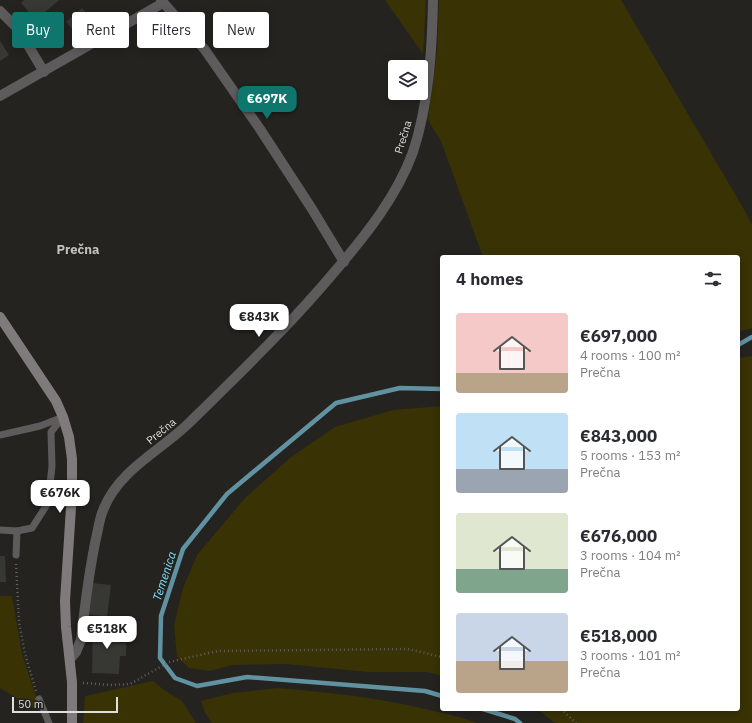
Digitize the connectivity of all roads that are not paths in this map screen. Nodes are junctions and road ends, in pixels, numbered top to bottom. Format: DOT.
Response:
graph roads {
  1 [pos="433,0"];
  2 [pos="162,1"];
  3 [pos="0,11"];
  4 [pos="44,72"];
  5 [pos="0,96"];
  6 [pos="344,262"];
  7 [pos="0,317"];
  8 [pos="63,417"];
  9 [pos="0,435"];
  10 [pos="0,530"];
  11 [pos="17,531"];
  12 [pos="16,555"];
  13 [pos="70,659"];
  14 [pos="39,699"];
  15 [pos="48,723"];
  16 [pos="72,723"];
  1 -- 6 [label="street, Prečna"];
  2 -- 4 [label="street"];
  2 -- 6 [label="street"];
  3 -- 4 [label="street"];
  4 -- 5 [label="street"];
  6 -- 13 [label="street, Prečna"];
  7 -- 8 [label="street"];
  8 -- 9 [label="lane"];
  8 -- 11 [label="lane"];
  8 -- 13 [label="street"];
  10 -- 11 [label="lane"];
  11 -- 12 [label="lane"];
  13 -- 16 [label="street"];
  14 -- 15 [label="lane"];
}
